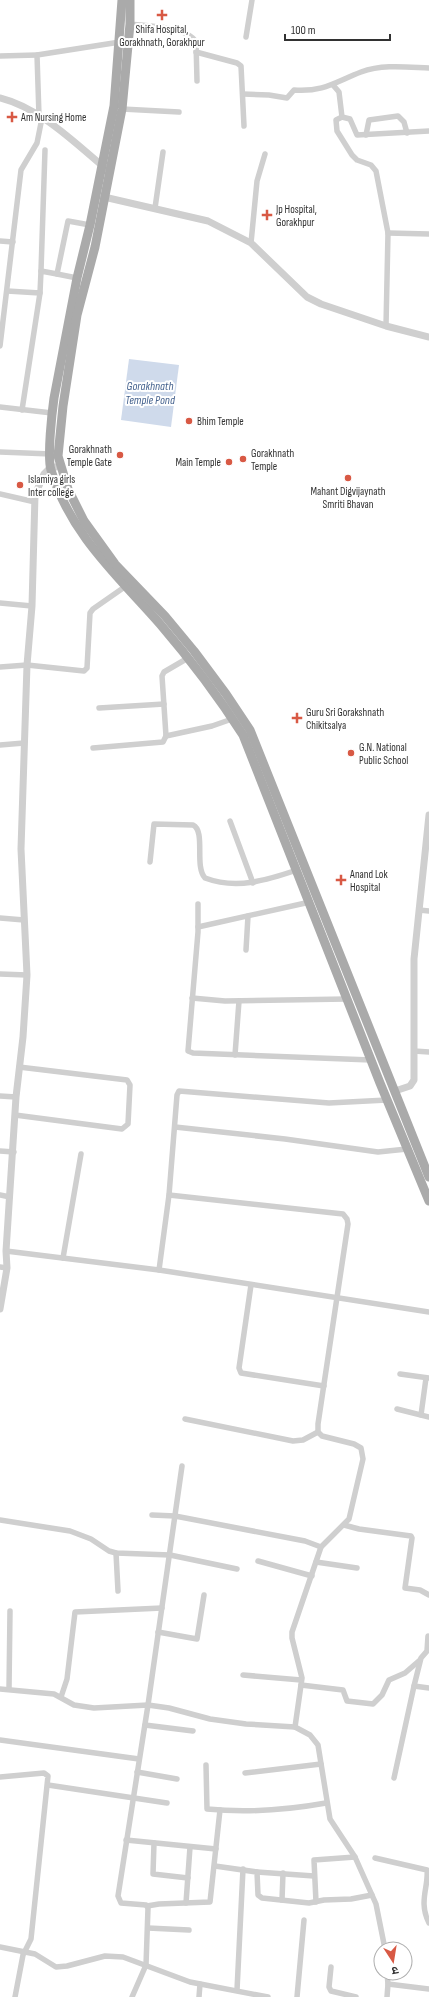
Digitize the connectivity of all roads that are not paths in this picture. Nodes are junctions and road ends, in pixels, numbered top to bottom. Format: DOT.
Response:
graph roads {
  1 [pos="122,0"];
  2 [pos="130,0"];
  3 [pos="252,0"];
  4 [pos="130,24"];
  5 [pos="246,37"];
  6 [pos="120,42"];
  7 [pos="196,52"];
  8 [pos="37,55"];
  9 [pos="0,56"];
  10 [pos="429,68"];
  11 [pos="197,81"];
  12 [pos="333,85"];
  13 [pos="242,94"];
  14 [pos="0,98"];
  15 [pos="122,110"];
  16 [pos="179,112"];
  17 [pos="40,117"];
  18 [pos="342,117"];
  19 [pos="244,126"];
  20 [pos="429,131"];
  21 [pos="407,133"];
  22 [pos="366,135"];
  23 [pos="45,150"];
  24 [pos="163,152"];
  25 [pos="265,154"];
  26 [pos="106,169"];
  27 [pos="104,197"];
  28 [pos="154,208"];
  29 [pos="90,225"];
  30 [pos="388,233"];
  31 [pos="429,234"];
  32 [pos="0,241"];
  33 [pos="12,242"];
  34 [pos="251,243"];
  35 [pos="41,271"];
  36 [pos="57,274"];
  37 [pos="77,278"];
  38 [pos="7,291"];
  39 [pos="40,293"];
  40 [pos="3,303"];
  41 [pos="386,326"];
  42 [pos="429,337"];
  43 [pos="0,346"];
  44 [pos="0,407"];
  45 [pos="22,410"];
  46 [pos="52,413"];
  47 [pos="0,452"];
  48 [pos="51,454"];
  49 [pos="62,466"];
  50 [pos="50,468"];
  51 [pos="0,494"];
  52 [pos="35,502"];
  53 [pos="126,586"];
  54 [pos="0,603"];
  55 [pos="32,606"];
  56 [pos="188,658"];
  57 [pos="27,665"];
  58 [pos="0,667"];
  59 [pos="164,704"];
  60 [pos="99,708"];
  61 [pos="232,718"];
  62 [pos="166,736"];
  63 [pos="24,743"];
  64 [pos="0,745"];
  65 [pos="93,748"];
  66 [pos="429,815"];
  67 [pos="230,821"];
  68 [pos="427,847"];
  69 [pos="150,862"];
  70 [pos="297,870"];
  71 [pos="253,883"];
  72 [pos="310,902"];
  73 [pos="198,904"];
  74 [pos="418,910"];
  75 [pos="429,911"];
  76 [pos="248,916"];
  77 [pos="0,918"];
  78 [pos="24,920"];
  79 [pos="198,927"];
  80 [pos="246,950"];
  81 [pos="0,974"];
  82 [pos="27,975"];
  83 [pos="192,998"];
  84 [pos="348,999"];
  85 [pos="239,1000"];
  86 [pos="414,1051"];
  87 [pos="429,1052"];
  88 [pos="236,1055"];
  89 [pos="371,1060"];
  90 [pos="19,1067"];
  91 [pos="395,1091"];
  92 [pos="0,1096"];
  93 [pos="16,1097"];
  94 [pos="387,1100"];
  95 [pos="15,1115"];
  96 [pos="175,1127"];
  97 [pos="407,1149"];
  98 [pos="0,1151"];
  99 [pos="14,1152"];
  100 [pos="81,1154"];
  101 [pos="428,1172"];
  102 [pos="0,1195"];
  103 [pos="169,1195"];
  104 [pos="10,1197"];
  105 [pos="429,1201"];
  106 [pos="6,1251"];
  107 [pos="63,1258"];
  108 [pos="3,1268"];
  109 [pos="158,1270"];
  110 [pos="251,1285"];
  111 [pos="337,1298"];
  112 [pos="0,1309"];
  113 [pos="429,1312"];
  114 [pos="400,1374"];
  115 [pos="428,1378"];
  116 [pos="324,1386"];
  117 [pos="397,1409"];
  118 [pos="421,1415"];
  119 [pos="429,1416"];
  120 [pos="185,1419"];
  121 [pos="318,1432"];
  122 [pos="182,1466"];
  123 [pos="152,1515"];
  124 [pos="175,1516"];
  125 [pos="0,1520"];
  126 [pos="344,1525"];
  127 [pos="321,1547"];
  128 [pos="116,1553"];
  129 [pos="170,1555"];
  130 [pos="258,1560"];
  131 [pos="316,1562"];
  132 [pos="357,1568"];
  133 [pos="237,1569"];
  134 [pos="312,1576"];
  135 [pos="118,1591"];
  136 [pos="204,1595"];
  137 [pos="429,1595"];
  138 [pos="162,1608"];
  139 [pos="10,1612"];
  140 [pos="158,1632"];
  141 [pos="428,1636"];
  142 [pos="420,1660"];
  143 [pos="243,1675"];
  144 [pos="301,1682"];
  145 [pos="414,1686"];
  146 [pos="0,1688"];
  147 [pos="429,1688"];
  148 [pos="9,1689"];
  149 [pos="61,1697"];
  150 [pos="148,1706"];
  151 [pos="145,1725"];
  152 [pos="295,1727"];
  153 [pos="193,1731"];
  154 [pos="0,1740"];
  155 [pos="139,1758"];
  156 [pos="320,1764"];
  157 [pos="206,1765"];
  158 [pos="137,1772"];
  159 [pos="245,1773"];
  160 [pos="0,1777"];
  161 [pos="394,1778"];
  162 [pos="177,1779"];
  163 [pos="48,1785"];
  164 [pos="133,1796"];
  165 [pos="167,1803"];
  166 [pos="326,1803"];
  167 [pos="220,1810"];
  168 [pos="126,1840"];
  169 [pos="154,1843"];
  170 [pos="190,1847"];
  171 [pos="216,1849"];
  172 [pos="355,1857"];
  173 [pos="375,1858"];
  174 [pos="214,1866"];
  175 [pos="242,1869"];
  176 [pos="257,1872"];
  177 [pos="429,1872"];
  178 [pos="283,1873"];
  179 [pos="314,1876"];
  180 [pos="188,1878"];
  181 [pos="372,1895"];
  182 [pos="282,1900"];
  183 [pos="316,1902"];
  184 [pos="186,1903"];
  185 [pos="147,1906"];
  186 [pos="304,1920"];
  187 [pos="429,1923"];
  188 [pos="148,1928"];
  189 [pos="189,1930"];
  190 [pos="383,1941"];
  191 [pos="0,1947"];
  192 [pos="25,1952"];
  193 [pos="146,1965"];
  194 [pos="331,1967"];
  195 [pos="388,1981"];
  196 [pos="200,1984"];
  197 [pos="388,1984"];
  198 [pos="429,1989"];
  199 [pos="238,1990"];
  200 [pos="249,1995"];
  201 [pos="15,1997"];
  202 [pos="132,1997"];
  203 [pos="199,1997"];
  204 [pos="268,1997"];
  205 [pos="297,1997"];
  206 [pos="356,1997"];
  207 [pos="387,1997"];
  1 -- 6 [label="main road"];
  2 -- 4 [label="main road"];
  3 -- 5 [label="street"];
  4 -- 7 [label="street"];
  4 -- 15 [label="main road"];
  6 -- 8 [label="street"];
  6 -- 26 [label="main road"];
  7 -- 11 [label="street"];
  7 -- 13 [label="street"];
  8 -- 9 [label="street"];
  8 -- 17 [label="street"];
  10 -- 12 [label="street"];
  12 -- 13 [label="street"];
  12 -- 18 [label="street"];
  13 -- 19 [label="street"];
  14 -- 17 [label="street"];
  15 -- 16 [label="street"];
  15 -- 26 [label="main road"];
  17 -- 26 [label="street"];
  17 -- 33 [label="street"];
  18 -- 22 [label="street"];
  18 -- 30 [label="street"];
  20 -- 21 [label="street"];
  21 -- 22 [label="street"];
  21 -- 22 [label="street"];
  23 -- 35 [label="street"];
  24 -- 28 [label="street"];
  25 -- 34 [label="street"];
  26 -- 27 [label="main road"];
  26 -- 29 [label="main road"];
  27 -- 28 [label="street"];
  27 -- 49 [label="main road"];
  28 -- 34 [label="street"];
  29 -- 36 [label="street"];
  29 -- 37 [label="main road"];
  30 -- 31 [label="street"];
  30 -- 41 [label="street"];
  32 -- 33 [label="street"];
  33 -- 38 [label="street"];
  34 -- 41 [label="street"];
  35 -- 36 [label="street"];
  35 -- 39 [label="street"];
  36 -- 37 [label="street"];
  37 -- 46 [label="main road"];
  38 -- 39 [label="street"];
  38 -- 40 [label="street"];
  39 -- 45 [label="street"];
  40 -- 43 [label="street"];
  41 -- 42 [label="street"];
  44 -- 45 [label="street"];
  45 -- 46 [label="street"];
  46 -- 48 [label="main road"];
  47 -- 48 [label="street"];
  48 -- 50 [label="main road"];
  49 -- 50 [label="street"];
  49 -- 91 [label="main road"];
  50 -- 52 [label="street"];
  50 -- 53 [label="main road"];
  51 -- 52 [label="street"];
  52 -- 55 [label="street"];
  53 -- 56 [label="main road"];
  53 -- 57 [label="street"];
  54 -- 55 [label="street"];
  55 -- 57 [label="street"];
  56 -- 59 [label="street"];
  56 -- 61 [label="main road"];
  57 -- 58 [label="street"];
  57 -- 63 [label="street"];
  59 -- 60 [label="street"];
  59 -- 62 [label="street"];
  61 -- 62 [label="street"];
  61 -- 70 [label="main road"];
  62 -- 65 [label="street"];
  63 -- 64 [label="street"];
  63 -- 78 [label="street"];
  66 -- 68 [label="street"];
  67 -- 71 [label="street"];
  68 -- 74 [label="street"];
  69 -- 71 [label="street"];
  70 -- 71 [label="street"];
  70 -- 72 [label="main road"];
  72 -- 76 [label="street"];
  72 -- 84 [label="main road"];
  73 -- 79 [label="street"];
  74 -- 75 [label="street"];
  74 -- 86 [label="street"];
  76 -- 79 [label="street"];
  76 -- 80 [label="street"];
  77 -- 78 [label="street"];
  78 -- 82 [label="street"];
  79 -- 83 [label="street"];
  81 -- 82 [label="street"];
  82 -- 90 [label="street"];
  83 -- 85 [label="street"];
  83 -- 88 [label="street"];
  84 -- 85 [label="street"];
  84 -- 89 [label="main road"];
  85 -- 88 [label="street"];
  86 -- 87 [label="street"];
  86 -- 91 [label="street"];
  88 -- 89 [label="street"];
  89 -- 94 [label="main road"];
  90 -- 93 [label="street"];
  90 -- 95 [label="street"];
  91 -- 101 [label="main road"];
  92 -- 93 [label="street"];
  93 -- 95 [label="street"];
  94 -- 96 [label="street"];
  94 -- 97 [label="main road"];
  95 -- 99 [label="street"];
  96 -- 97 [label="street"];
  96 -- 103 [label="street"];
  97 -- 105 [label="main road"];
  98 -- 99 [label="street"];
  99 -- 104 [label="street"];
  100 -- 107 [label="street"];
  102 -- 104 [label="street"];
  103 -- 109 [label="street"];
  103 -- 111 [label="street"];
  104 -- 106 [label="street"];
  106 -- 107 [label="street"];
  106 -- 108 [label="street"];
  107 -- 109 [label="street"];
  108 -- 112 [label="street"];
  109 -- 110 [label="street"];
  110 -- 111 [label="street"];
  110 -- 116 [label="street"];
  111 -- 113 [label="street"];
  111 -- 116 [label="street"];
  114 -- 115 [label="street"];
  115 -- 118 [label="street"];
  116 -- 121 [label="street"];
  117 -- 118 [label="street"];
  118 -- 119 [label="street"];
  120 -- 121 [label="street"];
  121 -- 126 [label="street"];
  122 -- 124 [label="street"];
  123 -- 124 [label="street"];
  124 -- 127 [label="street"];
  124 -- 129 [label="street"];
  125 -- 128 [label="street"];
  126 -- 127 [label="street"];
  126 -- 137 [label="street"];
  127 -- 131 [label="street"];
  128 -- 129 [label="street"];
  128 -- 135 [label="street"];
  129 -- 133 [label="street"];
  129 -- 138 [label="street"];
  130 -- 134 [label="street"];
  131 -- 132 [label="street"];
  131 -- 134 [label="street"];
  134 -- 144 [label="street"];
  136 -- 140 [label="street"];
  138 -- 140 [label="street"];
  138 -- 149 [label="street"];
  139 -- 148 [label="street"];
  140 -- 150 [label="street"];
  141 -- 142 [label="street"];
  142 -- 144 [label="street"];
  142 -- 145 [label="street"];
  143 -- 144 [label="street"];
  144 -- 152 [label="street"];
  145 -- 147 [label="street"];
  145 -- 161 [label="street"];
  146 -- 148 [label="street"];
  148 -- 149 [label="street"];
  149 -- 150 [label="street"];
  150 -- 151 [label="street"];
  150 -- 152 [label="street"];
  151 -- 153 [label="street"];
  151 -- 155 [label="street"];
  152 -- 156 [label="street"];
  154 -- 155 [label="street"];
  155 -- 158 [label="street"];
  156 -- 159 [label="street"];
  156 -- 166 [label="street"];
  157 -- 167 [label="street"];
  158 -- 162 [label="street"];
  158 -- 164 [label="street"];
  160 -- 163 [label="street"];
  163 -- 164 [label="street"];
  163 -- 192 [label="street"];
  164 -- 165 [label="street"];
  164 -- 168 [label="street"];
  166 -- 167 [label="street"];
  166 -- 172 [label="street"];
  167 -- 171 [label="street"];
  168 -- 169 [label="street"];
  168 -- 185 [label="street"];
  169 -- 170 [label="street"];
  169 -- 180 [label="street"];
  170 -- 171 [label="street"];
  170 -- 180 [label="street"];
  171 -- 174 [label="street"];
  172 -- 179 [label="street"];
  172 -- 181 [label="street"];
  173 -- 177 [label="street"];
  174 -- 175 [label="street"];
  174 -- 184 [label="street"];
  175 -- 176 [label="street"];
  175 -- 199 [label="street"];
  176 -- 178 [label="street"];
  176 -- 182 [label="street"];
  177 -- 187 [label="street"];
  178 -- 179 [label="street"];
  178 -- 182 [label="street"];
  179 -- 183 [label="street"];
  180 -- 184 [label="street"];
  181 -- 183 [label="street"];
  181 -- 190 [label="street"];
  182 -- 183 [label="street"];
  184 -- 185 [label="street"];
  185 -- 188 [label="street"];
  186 -- 205 [label="street"];
  188 -- 189 [label="street"];
  188 -- 193 [label="street"];
  191 -- 192 [label="street"];
  192 -- 193 [label="street"];
  192 -- 201 [label="street"];
  193 -- 196 [label="street"];
  193 -- 202 [label="street"];
  194 -- 206 [label="street"];
  195 -- 197 [label="street"];
  196 -- 199 [label="street"];
  196 -- 203 [label="street"];
  197 -- 198 [label="street"];
  197 -- 207 [label="street"];
  199 -- 200 [label="street"];
  200 -- 204 [label="street"];
}
